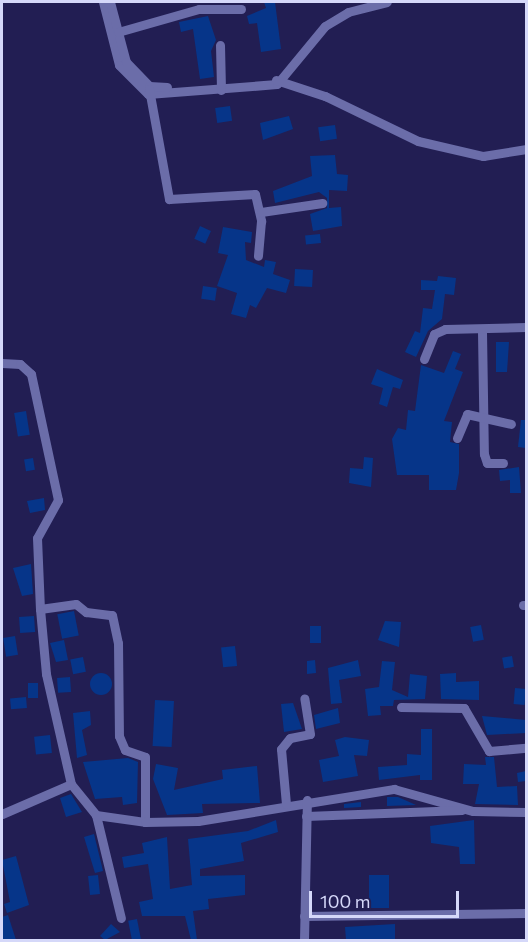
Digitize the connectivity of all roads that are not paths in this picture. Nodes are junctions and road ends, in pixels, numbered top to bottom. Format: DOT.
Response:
graph roads {
  1 [pos="103,2"];
  2 [pos="110,2"];
  3 [pos="387,2"];
  4 [pos="358,4"];
  5 [pos="241,9"];
  6 [pos="118,32"];
  7 [pos="117,45"];
  8 [pos="220,45"];
  9 [pos="276,81"];
  10 [pos="221,87"];
  11 [pos="148,90"];
  12 [pos="526,149"];
  13 [pos="322,203"];
  14 [pos="261,213"];
  15 [pos="258,256"];
  16 [pos="526,327"];
  17 [pos="482,332"];
  18 [pos="423,358"];
  19 [pos="2,363"];
  20 [pos="481,416"];
  21 [pos="511,424"];
  22 [pos="457,438"];
  23 [pos="503,463"];
  24 [pos="40,609"];
  25 [pos="303,698"];
  26 [pos="401,706"];
  27 [pos="526,748"];
  28 [pos="71,784"];
  29 [pos="307,800"];
  30 [pos="286,804"];
  31 [pos="468,810"];
  32 [pos="526,812"];
  33 [pos="2,814"];
  34 [pos="96,815"];
  35 [pos="306,816"];
  36 [pos="145,822"];
  37 [pos="526,914"];
  38 [pos="304,916"];
  39 [pos="121,918"];
  40 [pos="304,940"];
  1 -- 7 [label="street"];
  2 -- 6 [label="street"];
  3 -- 4 [label="street"];
  4 -- 9 [label="street"];
  5 -- 6 [label="street"];
  6 -- 7 [label="street"];
  7 -- 11 [label="street"];
  8 -- 10 [label="street"];
  9 -- 10 [label="street"];
  9 -- 12 [label="street"];
  10 -- 11 [label="street"];
  11 -- 14 [label="street"];
  13 -- 14 [label="street"];
  14 -- 15 [label="street"];
  16 -- 17 [label="street"];
  17 -- 18 [label="street"];
  17 -- 20 [label="street"];
  19 -- 24 [label="street"];
  20 -- 21 [label="street"];
  20 -- 22 [label="street"];
  20 -- 23 [label="street"];
  24 -- 28 [label="street"];
  24 -- 36 [label="street"];
  25 -- 30 [label="street"];
  26 -- 27 [label="street"];
  28 -- 33 [label="street"];
  28 -- 34 [label="street"];
  29 -- 30 [label="street"];
  29 -- 31 [label="street"];
  29 -- 35 [label="street"];
  30 -- 36 [label="street"];
  31 -- 32 [label="street"];
  31 -- 35 [label="street"];
  34 -- 36 [label="street"];
  34 -- 39 [label="street"];
  35 -- 38 [label="street"];
  37 -- 38 [label="street"];
  38 -- 40 [label="street"];
}
